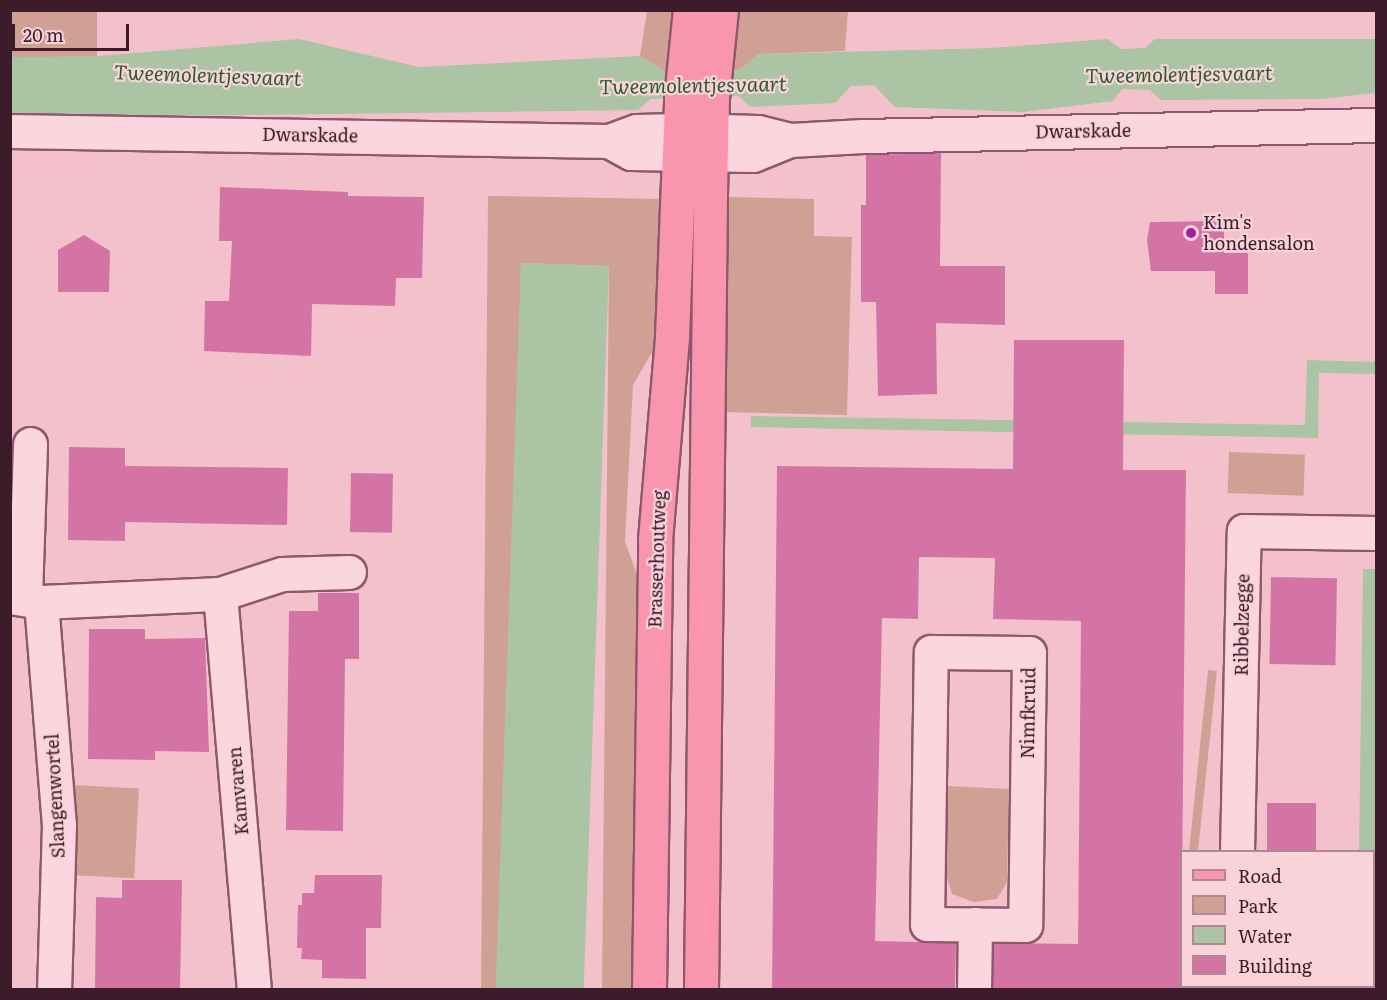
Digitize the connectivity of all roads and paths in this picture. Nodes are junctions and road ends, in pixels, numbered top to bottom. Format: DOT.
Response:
graph roads {
  1 [pos="690,10"];
  2 [pos="721,10"];
  3 [pos="697,113"];
  4 [pos="1377,125"];
  5 [pos="10,131"];
  6 [pos="30,444"];
  7 [pos="1377,533"];
  8 [pos="349,572"];
  9 [pos="220,594"];
  10 [pos="26,599"];
  11 [pos="1237,850"];
  12 [pos="975,924"];
  13 [pos="54,990"];
  14 [pos="254,990"];
  15 [pos="649,990"];
  16 [pos="701,990"];
  17 [pos="974,990"];
  1 -- 3 [label="main road"];
  2 -- 3 [label="main road"];
  3 -- 4 [label="street, Dwarskade"];
  3 -- 5 [label="street, Dwarskade"];
  3 -- 15 [label="main road, Brasserhoutweg"];
  3 -- 16 [label="main road"];
  6 -- 10 [label="street"];
  7 -- 11 [label="street, Ribbelzegge"];
  8 -- 9 [label="street"];
  9 -- 10 [label="street"];
  9 -- 14 [label="street, Kamvaren"];
  10 -- 13 [label="street, Slangenwortel"];
  12 -- 12 [label="street, Nimfkruid"];
  12 -- 17 [label="street"];
}
